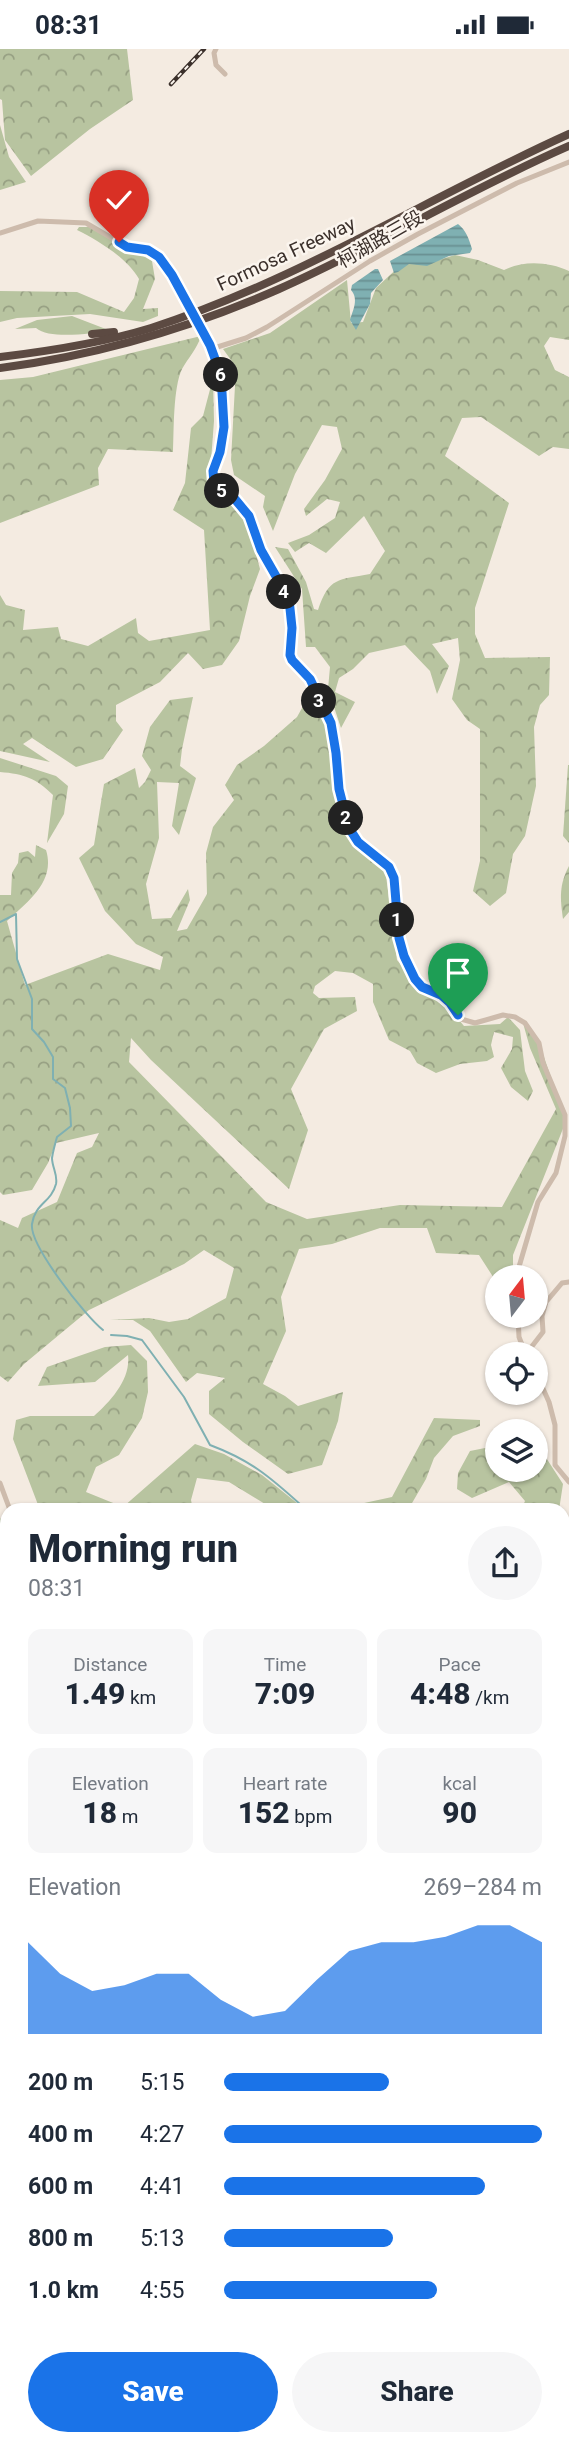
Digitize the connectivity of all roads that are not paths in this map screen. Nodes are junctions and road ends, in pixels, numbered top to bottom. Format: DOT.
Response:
graph roads {
  1 [pos="216,49"];
  2 [pos="225,74"];
  3 [pos="569,134"];
  4 [pos="569,146"];
  5 [pos="569,162"];
  6 [pos="0,233"];
  7 [pos="148,328"];
  8 [pos="92,334"];
  9 [pos="210,347"];
  10 [pos="0,357"];
  11 [pos="0,367"];
  12 [pos="567,1114"];
  13 [pos="520,1265"];
  14 [pos="569,1282"];
  15 [pos="535,1342"];
  16 [pos="548,1400"];
  17 [pos="569,1482"];
  18 [pos="0,1483"];
  19 [pos="7,1503"];
  1 -- 2 [label="street"];
  3 -- 7 [label="highway, Formosa Freeway"];
  4 -- 11 [label="highway, Formosa Freeway"];
  5 -- 9 [label="street, 柯湖路三段"];
  6 -- 9 [label="street, bridge"];
  7 -- 8 [label="highway"];
  7 -- 10 [label="highway, Formosa Freeway"];
  9 -- 12 [label="street"];
  12 -- 13 [label="street"];
  14 -- 15 [label="street"];
  16 -- 17 [label="street"];
  18 -- 19 [label="street"];
}
